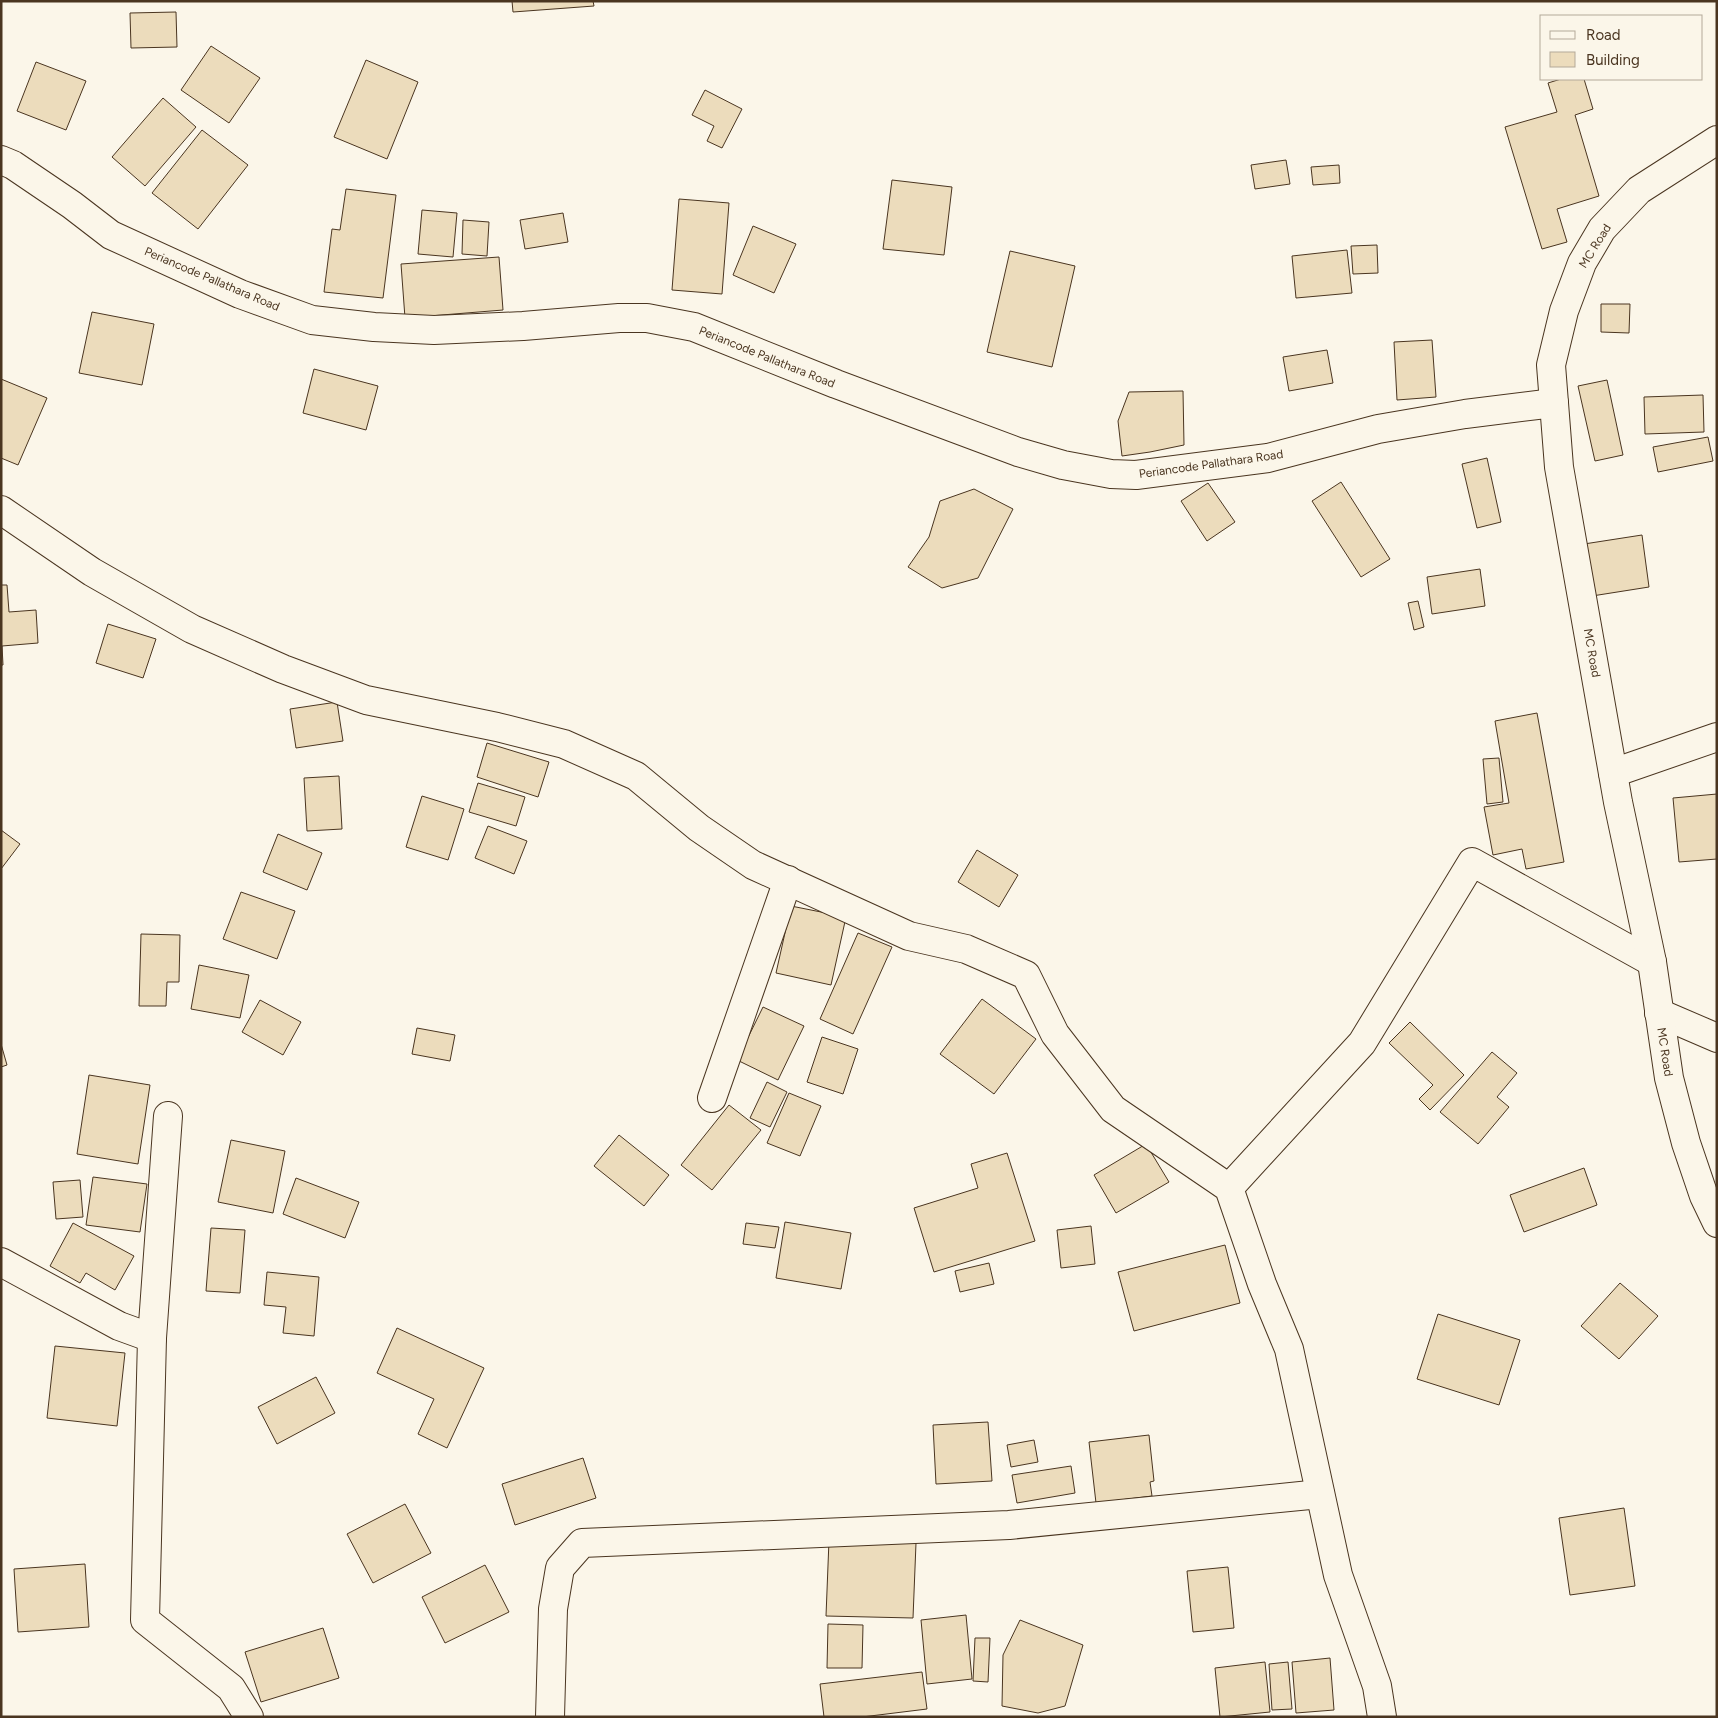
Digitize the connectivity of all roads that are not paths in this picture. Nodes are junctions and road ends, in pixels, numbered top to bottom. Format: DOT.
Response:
graph roads {
  1 [pos="1717,140"];
  2 [pos="1,160"];
  3 [pos="1554,403"];
  4 [pos="1,510"];
  5 [pos="1717,737"];
  6 [pos="1613,773"];
  7 [pos="788,880"];
  8 [pos="1652,962"];
  9 [pos="1659,1013"];
  10 [pos="1717,1038"];
  11 [pos="712,1098"];
  12 [pos="168,1116"];
  13 [pos="1229,1188"];
  14 [pos="1717,1222"];
  15 [pos="1,1262"];
  16 [pos="152,1338"];
  17 [pos="1320,1494"];
  18 [pos="249,1717"];
  19 [pos="550,1717"];
  20 [pos="1382,1717"];
  1 -- 3 [label="street, MC Road"];
  2 -- 3 [label="street, Periancode Pallathara Road"];
  3 -- 6 [label="street, MC Road"];
  4 -- 7 [label="street"];
  5 -- 6 [label="street"];
  6 -- 8 [label="street, MC Road"];
  7 -- 11 [label="street"];
  7 -- 13 [label="street"];
  8 -- 9 [label="street, MC Road"];
  8 -- 13 [label="street"];
  9 -- 10 [label="street"];
  9 -- 14 [label="street, MC Road"];
  12 -- 16 [label="street"];
  13 -- 17 [label="street"];
  15 -- 16 [label="street"];
  16 -- 18 [label="street"];
  17 -- 19 [label="street"];
  17 -- 20 [label="street"];
}
